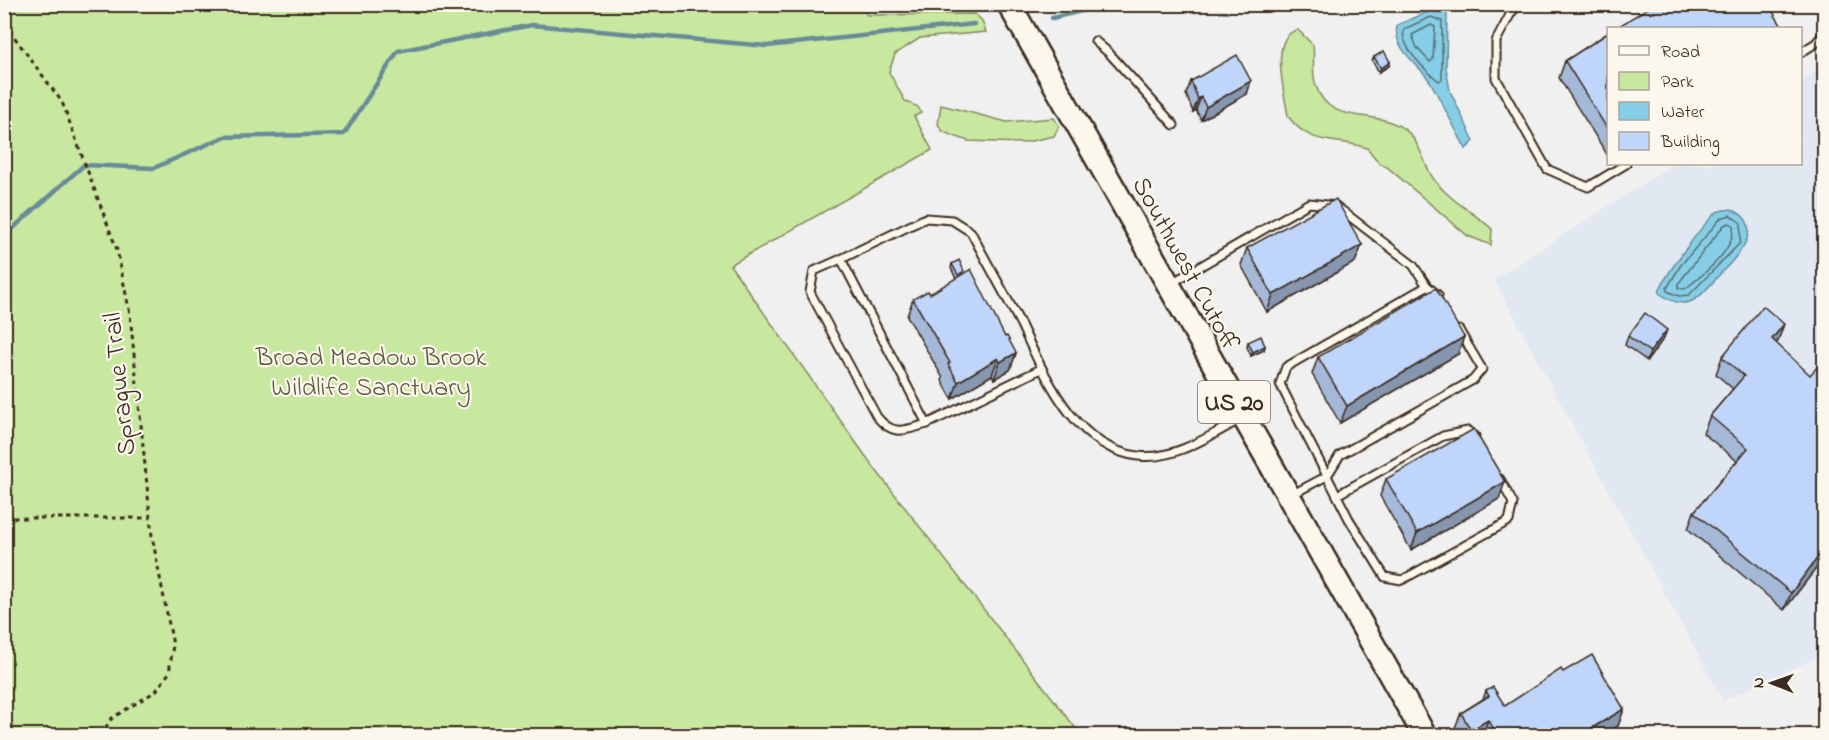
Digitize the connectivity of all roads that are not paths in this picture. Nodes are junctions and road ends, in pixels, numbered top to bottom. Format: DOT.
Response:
graph roads {
  1 [pos="1010,4"];
  2 [pos="1519,4"];
  3 [pos="1824,33"];
  4 [pos="1095,41"];
  5 [pos="1802,52"];
  6 [pos="1174,124"];
  7 [pos="1624,165"];
  8 [pos="841,259"];
  9 [pos="1168,286"];
  10 [pos="1427,286"];
  11 [pos="1445,307"];
  12 [pos="1457,327"];
  13 [pos="1041,369"];
  14 [pos="1243,418"];
  15 [pos="927,424"];
  16 [pos="1480,441"];
  17 [pos="1496,472"];
  18 [pos="1327,477"];
  19 [pos="1337,495"];
  20 [pos="1288,497"];
  21 [pos="1425,735"];
  1 -- 9 [label="main road, Southwest Cutoff / US 20"];
  2 -- 7 [label="lane"];
  3 -- 5 [label="lane"];
  4 -- 6 [label="lane"];
  8 -- 13 [label="lane"];
  8 -- 15 [label="lane"];
  8 -- 15 [label="lane"];
  9 -- 10 [label="lane"];
  9 -- 14 [label="main road, Southwest Cutoff / US 20"];
  10 -- 11 [label="lane"];
  10 -- 18 [label="lane"];
  12 -- 18 [label="lane"];
  13 -- 14 [label="lane"];
  13 -- 15 [label="lane"];
  14 -- 20 [label="main road, Southwest Cutoff / US 20"];
  16 -- 19 [label="lane"];
  17 -- 19 [label="lane"];
  18 -- 19 [label="lane"];
  18 -- 20 [label="lane"];
  20 -- 21 [label="main road, Southwest Cutoff / US 20"];
}
